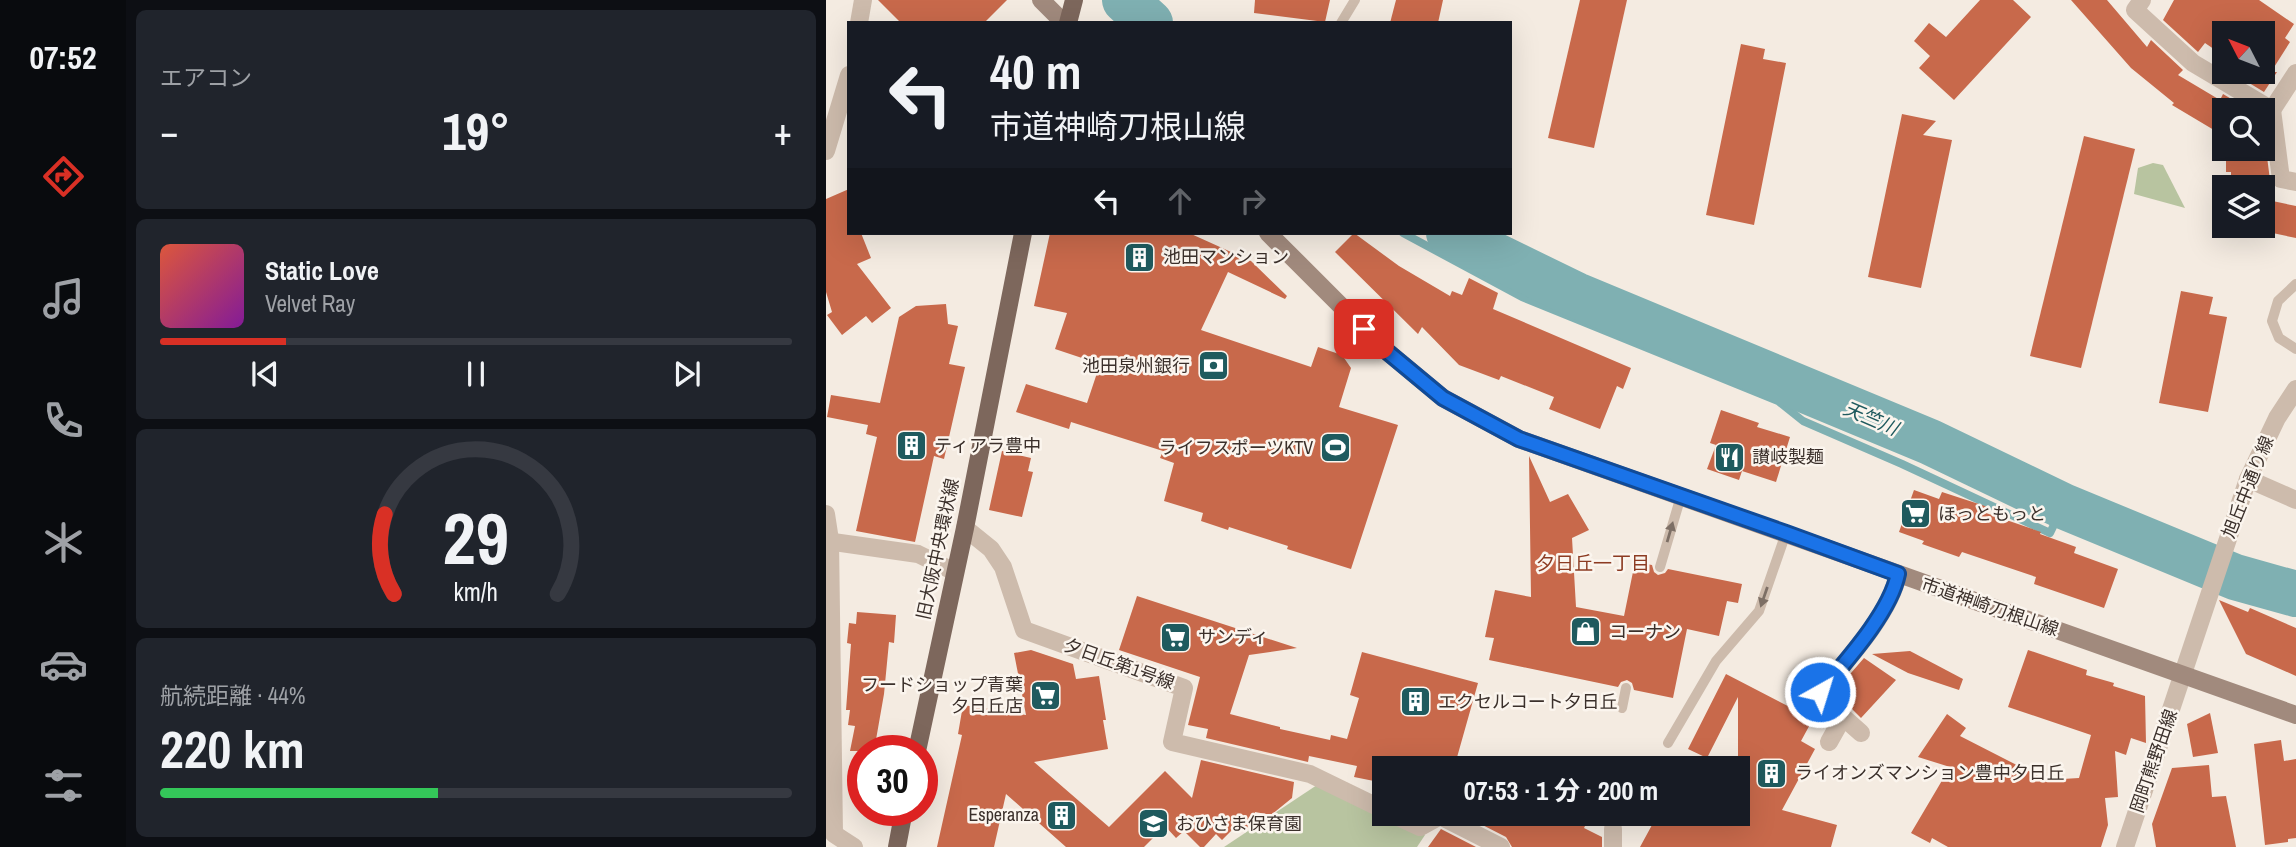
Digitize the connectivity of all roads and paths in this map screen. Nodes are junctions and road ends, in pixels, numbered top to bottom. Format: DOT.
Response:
graph roads {
  1 [pos="863,0"];
  2 [pos="1041,0"];
  3 [pos="1074,0"];
  4 [pos="1355,0"];
  5 [pos="2142,0"];
  6 [pos="859,21"];
  7 [pos="1064,21"];
  8 [pos="1067,21"];
  9 [pos="1342,21"];
  10 [pos="2296,73"];
  11 [pos="847,82"];
  12 [pos="2252,98"];
  13 [pos="2275,105"];
  14 [pos="2275,133"];
  15 [pos="826,151"];
  16 [pos="2296,182"];
  17 [pos="1023,235"];
  18 [pos="1270,235"];
  19 [pos="2296,284"];
  20 [pos="2296,349"];
  21 [pos="2296,389"];
  22 [pos="2248,479"];
  23 [pos="1681,496"];
  24 [pos="2296,500"];
  25 [pos="826,514"];
  26 [pos="965,528"];
  27 [pos="1786,533"];
  28 [pos="1006,537"];
  29 [pos="828,540"];
  30 [pos="991,549"];
  31 [pos="1660,567"];
  32 [pos="955,572"];
  33 [pos="1898,574"];
  34 [pos="2184,675"];
  35 [pos="1626,688"];
  36 [pos="1622,708"];
  37 [pos="2296,715"];
  38 [pos="1843,717"];
  39 [pos="1861,733"];
  40 [pos="920,735"];
  41 [pos="1829,742"];
  42 [pos="1668,743"];
  43 [pos="1372,804"];
  44 [pos="902,826"];
  45 [pos="1460,826"];
  46 [pos="853,847"];
  47 [pos="897,847"];
  48 [pos="1501,847"];
  49 [pos="2124,847"];
  1 -- 6 [label="street"];
  2 -- 7 [label="street"];
  3 -- 8 [label="main road"];
  4 -- 9 [label="lane"];
  5 -- 12 [label="street"];
  10 -- 13 [label="street"];
  11 -- 15 [label="street"];
  14 -- 16 [label="street"];
  17 -- 26 [label="main road, 旧大阪中央環状線"];
  18 -- 23 [label="street, 市道神崎刀根山線"];
  19 -- 20 [label="lane"];
  21 -- 22 [label="street, 旭丘中通り線"];
  22 -- 24 [label="street"];
  22 -- 34 [label="street, 旭丘中通り線"];
  23 -- 27 [label="street, 市道神崎刀根山線"];
  31 -- 23 [label="lane, one-way"];
  25 -- 29 [label="street"];
  26 -- 30 [label="street, 夕日丘第1号線"];
  26 -- 32 [label="main road, 旧大阪中央環状線"];
  27 -- 33 [label="street, 市道神崎刀根山線"];
  27 -- 42 [label="lane, one-way"];
  28 -- 30 [label="street"];
  29 -- 32 [label="street"];
  29 -- 46 [label="street"];
  30 -- 43 [label="street, 夕日丘第1号線"];
  32 -- 40 [label="main road, 旧大阪中央環状線"];
  33 -- 34 [label="street, 市道神崎刀根山線"];
  33 -- 38 [label="street"];
  34 -- 37 [label="street, 市道神崎刀根山線"];
  34 -- 49 [label="street, 岡町熊野田線"];
  35 -- 36 [label="lane"];
  38 -- 39 [label="street"];
  38 -- 41 [label="street"];
  44 -- 47 [label="main road"];
  45 -- 48 [label="street"];
}
